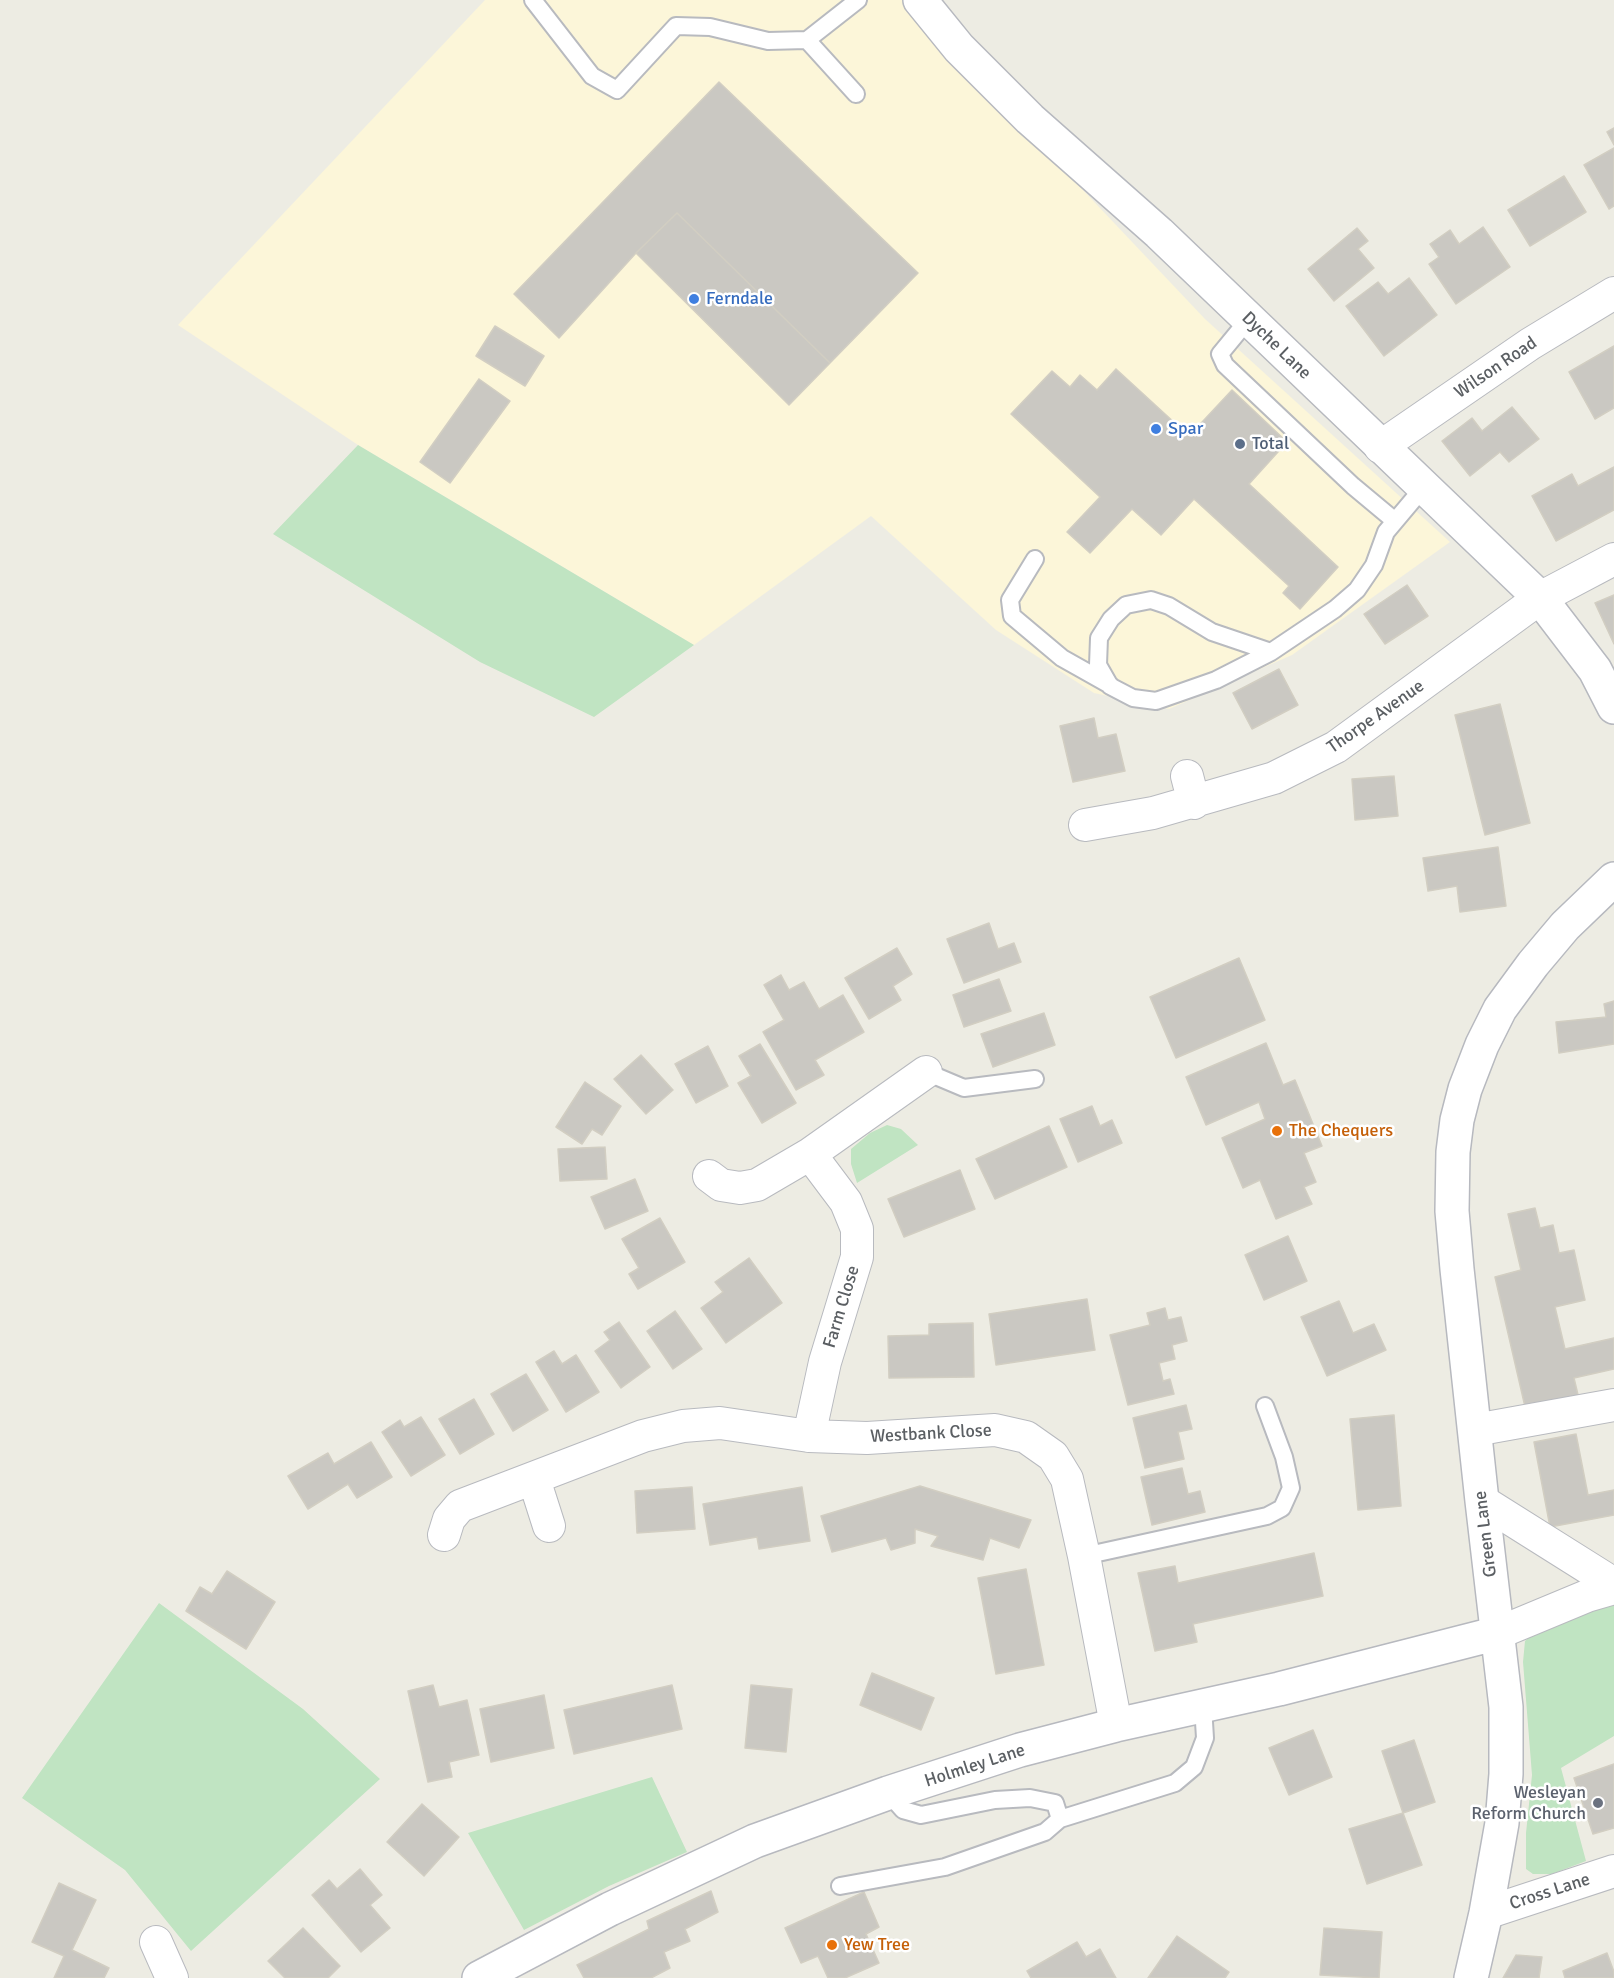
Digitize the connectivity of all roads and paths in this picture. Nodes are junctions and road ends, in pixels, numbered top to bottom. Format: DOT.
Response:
graph roads {
  1 [pos="533,0"];
  2 [pos="858,0"];
  3 [pos="920,0"];
  4 [pos="807,40"];
  5 [pos="856,94"];
  6 [pos="1614,292"];
  7 [pos="1248,320"];
  8 [pos="1380,447"];
  9 [pos="1423,488"];
  10 [pos="1395,521"];
  11 [pos="1614,559"];
  12 [pos="1035,560"];
  13 [pos="1540,598"];
  14 [pos="1271,652"];
  15 [pos="1110,686"];
  16 [pos="1614,707"];
  17 [pos="1085,825"];
  18 [pos="1614,879"];
  19 [pos="926,1072"];
  20 [pos="1035,1079"];
  21 [pos="810,1154"];
  22 [pos="709,1176"];
  23 [pos="1614,1405"];
  24 [pos="1265,1406"];
  25 [pos="1475,1430"];
  26 [pos="809,1436"];
  27 [pos="534,1479"];
  28 [pos="1482,1501"];
  29 [pos="549,1526"];
  30 [pos="444,1535"];
  31 [pos="1084,1556"];
  32 [pos="1614,1586"];
  33 [pos="1498,1633"];
  34 [pos="1203,1706"];
  35 [pos="1116,1725"];
  36 [pos="888,1793"];
  37 [pos="1060,1819"];
  38 [pos="1614,1871"];
  39 [pos="840,1886"];
  40 [pos="1486,1913"];
  41 [pos="156,1942"];
  42 [pos="172,1978"];
  43 [pos="479,1978"];
  44 [pos="1471,1978"];
  1 -- 4 [label="lane"];
  2 -- 4 [label="lane"];
  3 -- 7 [label="main road, Dyche Lane"];
  4 -- 5 [label="lane"];
  6 -- 8 [label="street, Wilson Road"];
  7 -- 8 [label="main road, Dyche Lane"];
  7 -- 10 [label="lane"];
  8 -- 9 [label="main road, Dyche Lane"];
  9 -- 10 [label="lane"];
  9 -- 13 [label="main road, Dyche Lane"];
  10 -- 14 [label="lane"];
  11 -- 13 [label="street, Thorpe Avenue"];
  12 -- 15 [label="lane"];
  13 -- 16 [label="main road, Dyche Lane"];
  13 -- 17 [label="street, Thorpe Avenue"];
  14 -- 15 [label="lane"];
  14 -- 15 [label="lane"];
  18 -- 25 [label="main road, Green Lane"];
  19 -- 20 [label="lane"];
  19 -- 21 [label="street"];
  21 -- 22 [label="street"];
  21 -- 26 [label="street, Farm Close"];
  23 -- 25 [label="street"];
  24 -- 31 [label="lane"];
  25 -- 28 [label="main road, Green Lane"];
  26 -- 27 [label="street, Westbank Close"];
  26 -- 31 [label="street, Westbank Close"];
  27 -- 29 [label="street"];
  27 -- 30 [label="street, Westbank Close"];
  28 -- 32 [label="street"];
  28 -- 33 [label="main road, Green Lane"];
  31 -- 35 [label="street, Westbank Close"];
  32 -- 33 [label="street"];
  33 -- 34 [label="main road, Holmley Lane"];
  33 -- 40 [label="main road, Green Lane"];
  34 -- 35 [label="main road, Holmley Lane"];
  34 -- 37 [label="lane"];
  35 -- 36 [label="main road, Holmley Lane"];
  36 -- 37 [label="lane"];
  36 -- 43 [label="main road, Holmley Lane"];
  37 -- 39 [label="lane"];
  38 -- 40 [label="street, Cross Lane"];
  40 -- 44 [label="main road, Green Lane"];
  41 -- 42 [label="street"];
}
